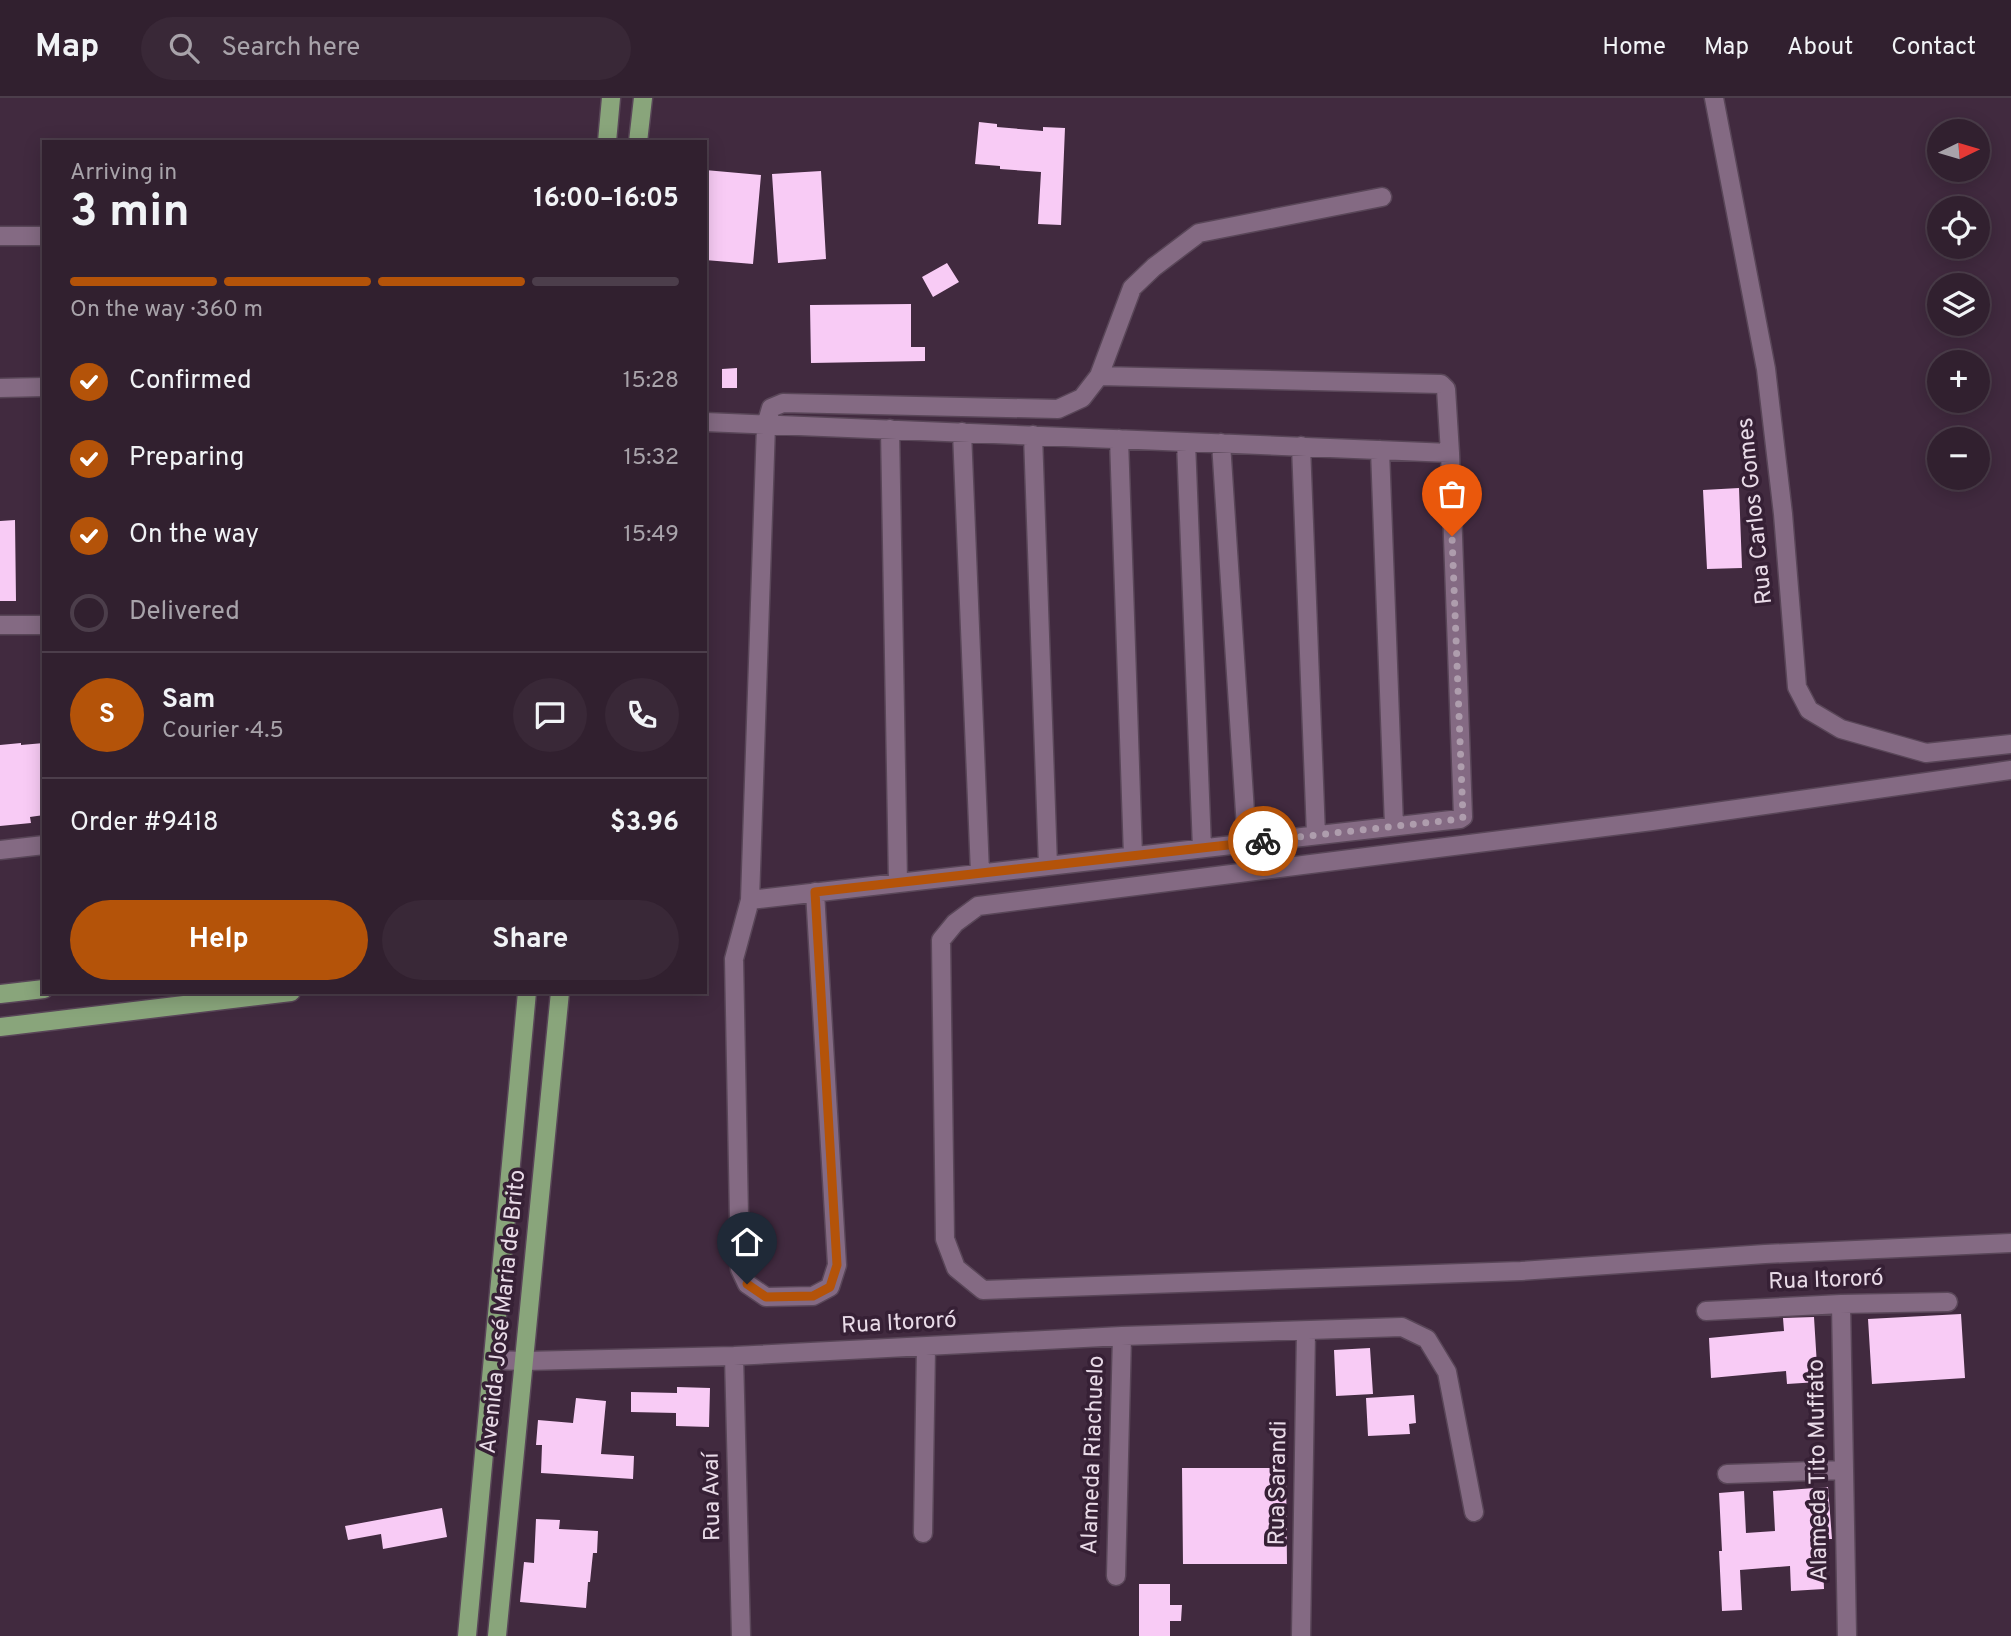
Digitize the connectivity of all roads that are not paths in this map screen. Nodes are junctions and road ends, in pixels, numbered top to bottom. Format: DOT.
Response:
graph roads {
  1 [pos="611,98"];
  2 [pos="643,98"];
  3 [pos="1714,98"];
  4 [pos="607,140"];
  5 [pos="638,140"];
  6 [pos="1382,197"];
  7 [pos="0,236"];
  8 [pos="42,236"];
  9 [pos="1099,376"];
  10 [pos="42,387"];
  11 [pos="0,388"];
  12 [pos="707,422"];
  13 [pos="766,425"];
  14 [pos="890,429"];
  15 [pos="962,432"];
  16 [pos="1034,435"];
  17 [pos="1119,439"];
  18 [pos="1186,442"];
  19 [pos="1221,443"];
  20 [pos="1301,446"];
  21 [pos="1380,450"];
  22 [pos="1450,453"];
  23 [pos="0,625"];
  24 [pos="42,625"];
  25 [pos="2011,744"];
  26 [pos="2011,770"];
  27 [pos="1394,827"];
  28 [pos="1316,835"];
  29 [pos="1247,843"];
  30 [pos="42,845"];
  31 [pos="1202,848"];
  32 [pos="0,850"];
  33 [pos="1133,856"];
  34 [pos="1048,866"];
  35 [pos="980,873"];
  36 [pos="898,883"];
  37 [pos="815,892"];
  38 [pos="750,900"];
  39 [pos="42,989"];
  40 [pos="0,994"];
  41 [pos="273,994"];
  42 [pos="527,994"];
  43 [pos="560,994"];
  44 [pos="0,1027"];
  45 [pos="2011,1243"];
  46 [pos="1948,1302"];
  47 [pos="1841,1304"];
  48 [pos="1706,1311"];
  49 [pos="1306,1331"];
  50 [pos="1122,1336"];
  51 [pos="926,1347"];
  52 [pos="734,1356"];
  53 [pos="494,1360"];
  54 [pos="525,1361"];
  55 [pos="1843,1470"];
  56 [pos="1727,1474"];
  57 [pos="1474,1512"];
  58 [pos="923,1534"];
  59 [pos="1116,1576"];
  60 [pos="467,1636"];
  61 [pos="496,1636"];
  62 [pos="741,1636"];
  63 [pos="1301,1636"];
  64 [pos="1847,1636"];
  1 -- 4 [label="main road"];
  2 -- 5 [label="main road"];
  3 -- 25 [label="street, Rua Carlos Gomes"];
  6 -- 9 [label="street"];
  7 -- 8 [label="street"];
  9 -- 13 [label="street"];
  9 -- 22 [label="street"];
  10 -- 11 [label="street"];
  12 -- 13 [label="street"];
  13 -- 14 [label="street"];
  13 -- 38 [label="street"];
  14 -- 15 [label="street"];
  14 -- 36 [label="street"];
  15 -- 16 [label="street"];
  15 -- 35 [label="street"];
  16 -- 17 [label="street"];
  16 -- 34 [label="street"];
  17 -- 18 [label="street"];
  17 -- 33 [label="street"];
  18 -- 19 [label="street"];
  18 -- 31 [label="street"];
  19 -- 20 [label="street"];
  19 -- 29 [label="street"];
  20 -- 21 [label="street"];
  20 -- 28 [label="street"];
  21 -- 22 [label="street"];
  21 -- 27 [label="street"];
  22 -- 27 [label="street"];
  23 -- 24 [label="street"];
  26 -- 45 [label="street"];
  27 -- 28 [label="street"];
  28 -- 29 [label="street"];
  29 -- 31 [label="street"];
  30 -- 32 [label="street"];
  31 -- 33 [label="street"];
  33 -- 34 [label="street"];
  34 -- 35 [label="street"];
  35 -- 36 [label="street"];
  36 -- 37 [label="street"];
  37 -- 38 [label="street"];
  37 -- 38 [label="street"];
  39 -- 40 [label="main road"];
  41 -- 44 [label="main road"];
  42 -- 53 [label="main road, Avenida José Maria de Brito"];
  43 -- 54 [label="main road, Avenida José Maria de Brito"];
  46 -- 47 [label="street, Rua Itororó"];
  47 -- 48 [label="street, Rua Itororó"];
  47 -- 55 [label="street, Alameda Tito Muffato"];
  49 -- 50 [label="street, Rua Itororó"];
  49 -- 57 [label="street, Rua Itororó"];
  49 -- 63 [label="street, Rua Sarandi"];
  50 -- 51 [label="street, Rua Itororó"];
  50 -- 59 [label="street, Alameda Riachuelo"];
  51 -- 52 [label="street, Rua Itororó"];
  51 -- 58 [label="street"];
  52 -- 54 [label="street, Rua Itororó"];
  52 -- 62 [label="street, Rua Avaí"];
  53 -- 54 [label="street, Rua Itororó"];
  53 -- 60 [label="main road, Avenida José Maria de Brito"];
  54 -- 61 [label="main road, Avenida José Maria de Brito"];
  55 -- 56 [label="street"];
  55 -- 64 [label="street, Alameda Tito Muffato"];
}
